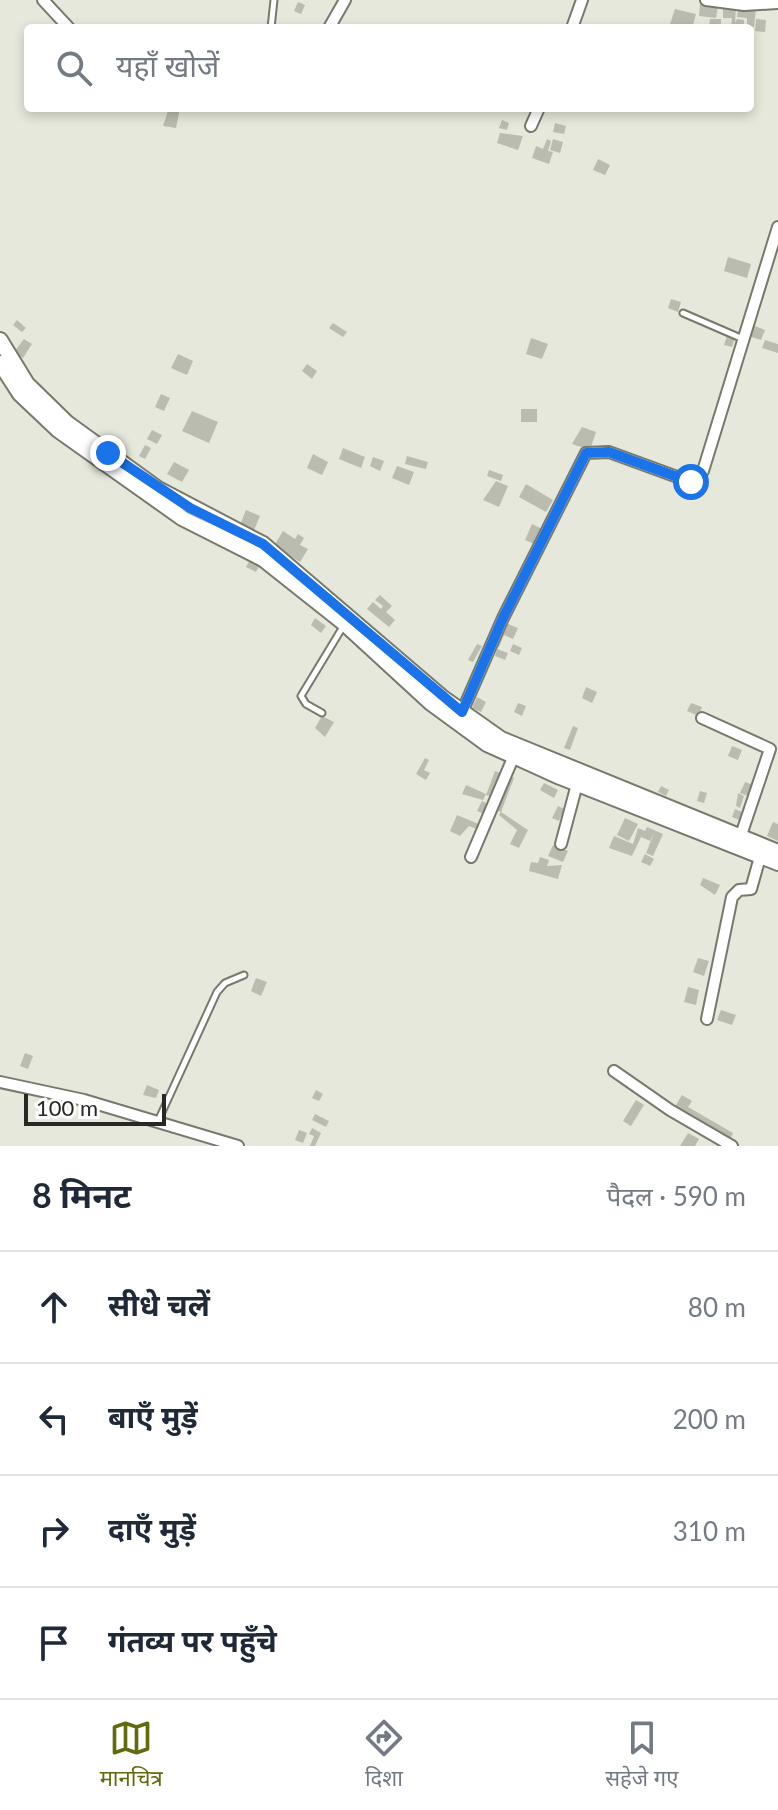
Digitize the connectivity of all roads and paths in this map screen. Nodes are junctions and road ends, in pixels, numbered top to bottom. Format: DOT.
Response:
graph roads {
  1 [pos="43,0"];
  2 [pos="274,0"];
  3 [pos="345,0"];
  4 [pos="582,0"];
  5 [pos="706,0"];
  6 [pos="778,3"];
  7 [pos="65,24"];
  8 [pos="271,24"];
  9 [pos="331,24"];
  10 [pos="573,24"];
  11 [pos="537,112"];
  12 [pos="531,126"];
  13 [pos="778,227"];
  14 [pos="683,313"];
  15 [pos="744,339"];
  16 [pos="0,340"];
  17 [pos="0,363"];
  18 [pos="345,624"];
  19 [pos="462,712"];
  20 [pos="322,713"];
  21 [pos="702,718"];
  22 [pos="513,758"];
  23 [pos="577,784"];
  24 [pos="740,838"];
  25 [pos="561,844"];
  26 [pos="778,852"];
  27 [pos="471,857"];
  28 [pos="760,857"];
  29 [pos="778,863"];
  30 [pos="244,975"];
  31 [pos="707,1019"];
  32 [pos="614,1071"];
  33 [pos="0,1082"];
  34 [pos="158,1121"];
  35 [pos="238,1146"];
  36 [pos="732,1146"];
  1 -- 7 [label="street"];
  2 -- 8 [label="lane"];
  3 -- 9 [label="street"];
  4 -- 10 [label="street"];
  5 -- 6 [label="street"];
  11 -- 12 [label="street"];
  13 -- 15 [label="street"];
  14 -- 15 [label="lane"];
  15 -- 19 [label="street"];
  16 -- 19 [label="street"];
  17 -- 18 [label="street"];
  18 -- 20 [label="lane"];
  18 -- 22 [label="street"];
  19 -- 24 [label="street"];
  21 -- 24 [label="street"];
  22 -- 23 [label="street"];
  22 -- 27 [label="street"];
  23 -- 25 [label="street"];
  23 -- 28 [label="street"];
  24 -- 26 [label="street"];
  28 -- 29 [label="street"];
  28 -- 31 [label="street"];
  30 -- 34 [label="lane"];
  32 -- 36 [label="street"];
  33 -- 34 [label="street"];
  34 -- 35 [label="street"];
}
